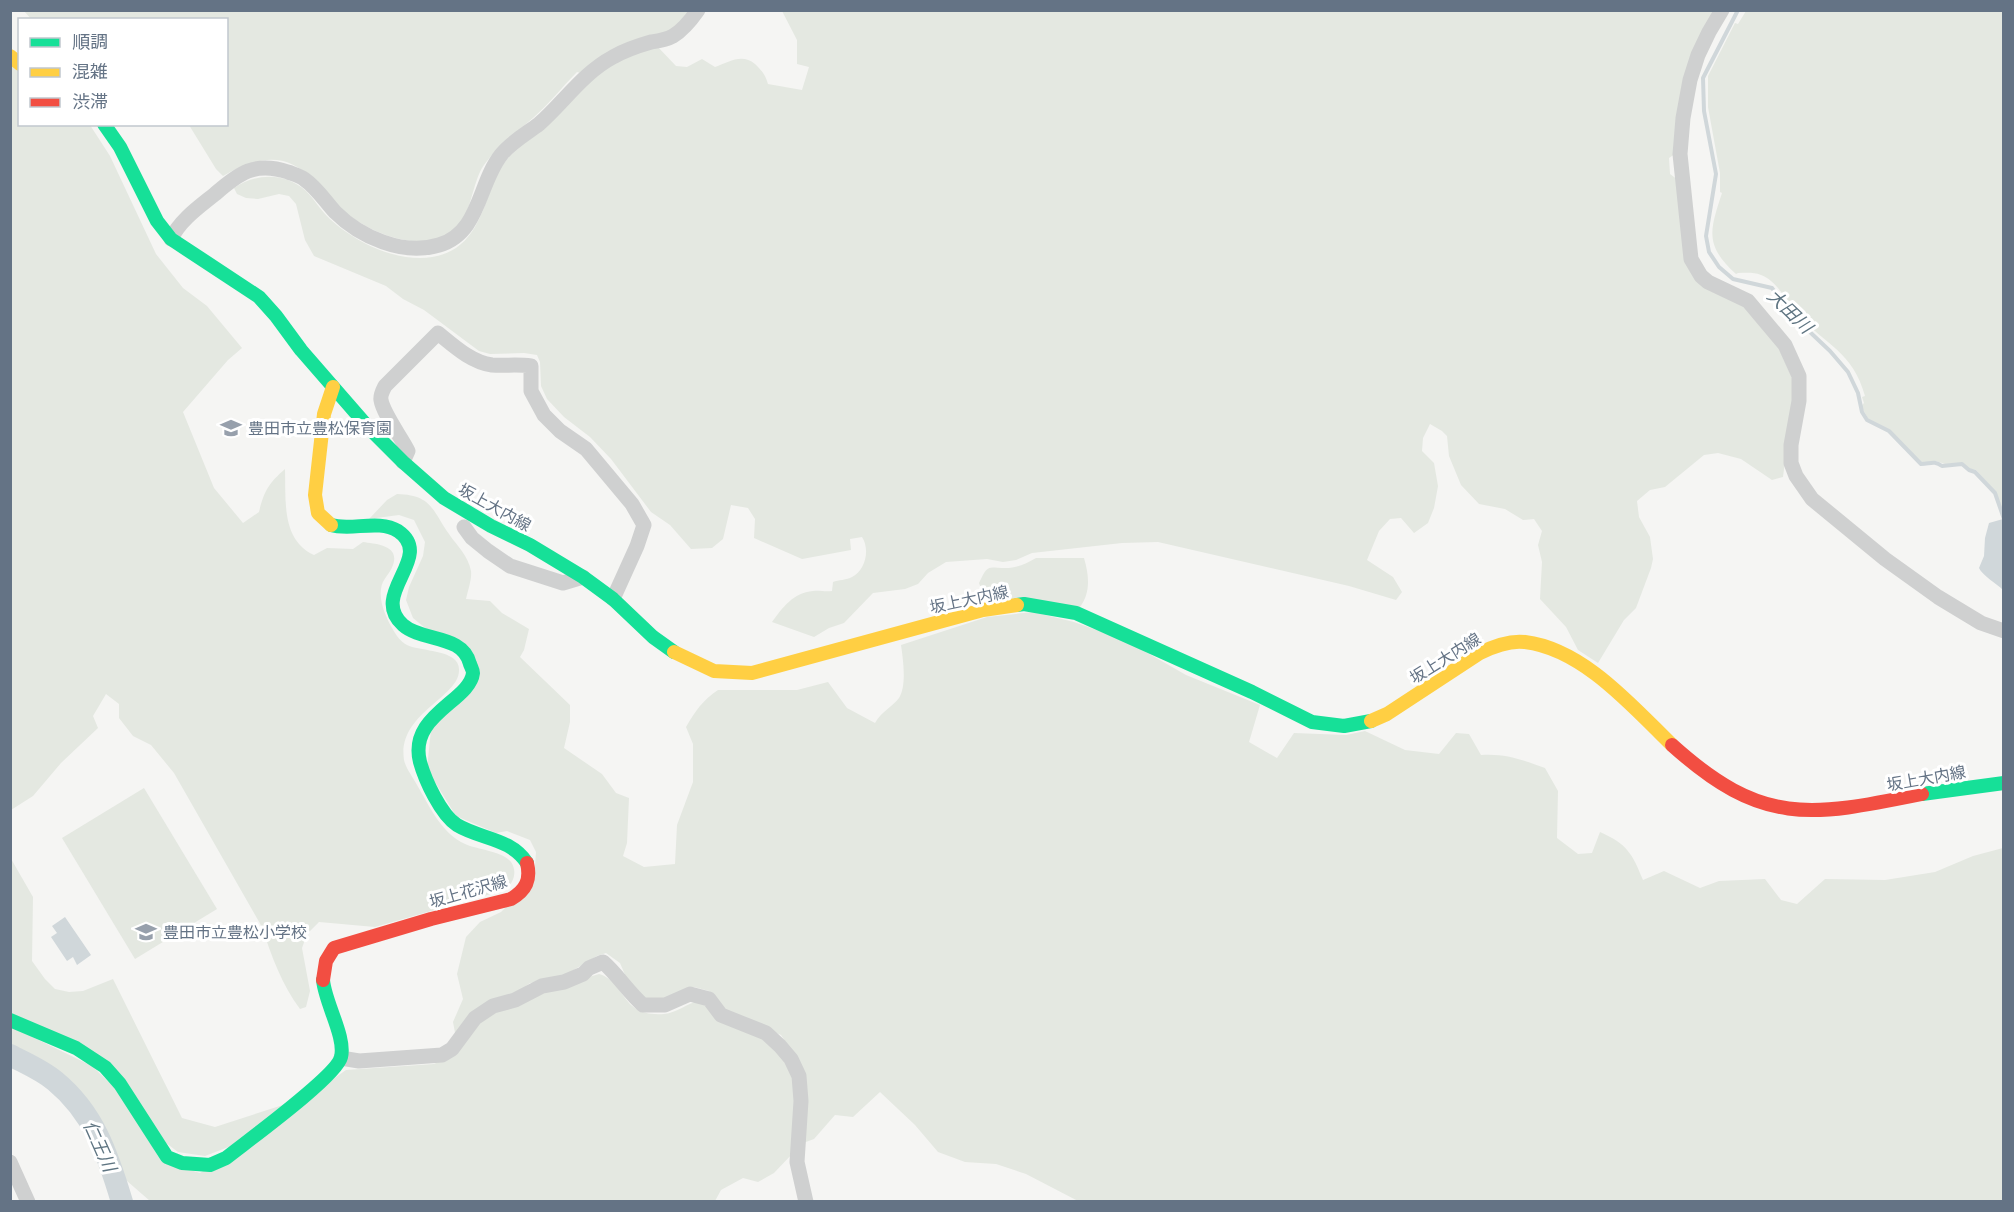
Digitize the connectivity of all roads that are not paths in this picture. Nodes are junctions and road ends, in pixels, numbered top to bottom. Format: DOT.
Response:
graph roads {
  1 [pos="698,10"];
  2 [pos="1722,10"];
  3 [pos="105,126"];
  4 [pos="171,239"];
  5 [pos="333,387"];
  6 [pos="403,462"];
  7 [pos="464,527"];
  8 [pos="583,578"];
  9 [pos="613,599"];
  10 [pos="2004,631"];
  11 [pos="2004,783"];
  12 [pos="10,1020"];
  13 [pos="341,1058"];
  14 [pos="10,1162"];
  15 [pos="28,1202"];
  16 [pos="806,1202"];
  1 -- 4 [label="street"];
  2 -- 10 [label="street"];
  3 -- 4 [label="main road, 坂上大内線"];
  4 -- 5 [label="main road, 坂上大内線"];
  5 -- 6 [label="main road, 坂上大内線"];
  5 -- 13 [label="main road, 坂上花沢線"];
  6 -- 8 [label="main road, 坂上大内線"];
  6 -- 9 [label="street"];
  7 -- 8 [label="street"];
  8 -- 9 [label="main road, 坂上大内線"];
  9 -- 11 [label="main road, 坂上大内線"];
  12 -- 13 [label="main road"];
  13 -- 16 [label="street"];
  14 -- 15 [label="street"];
}
